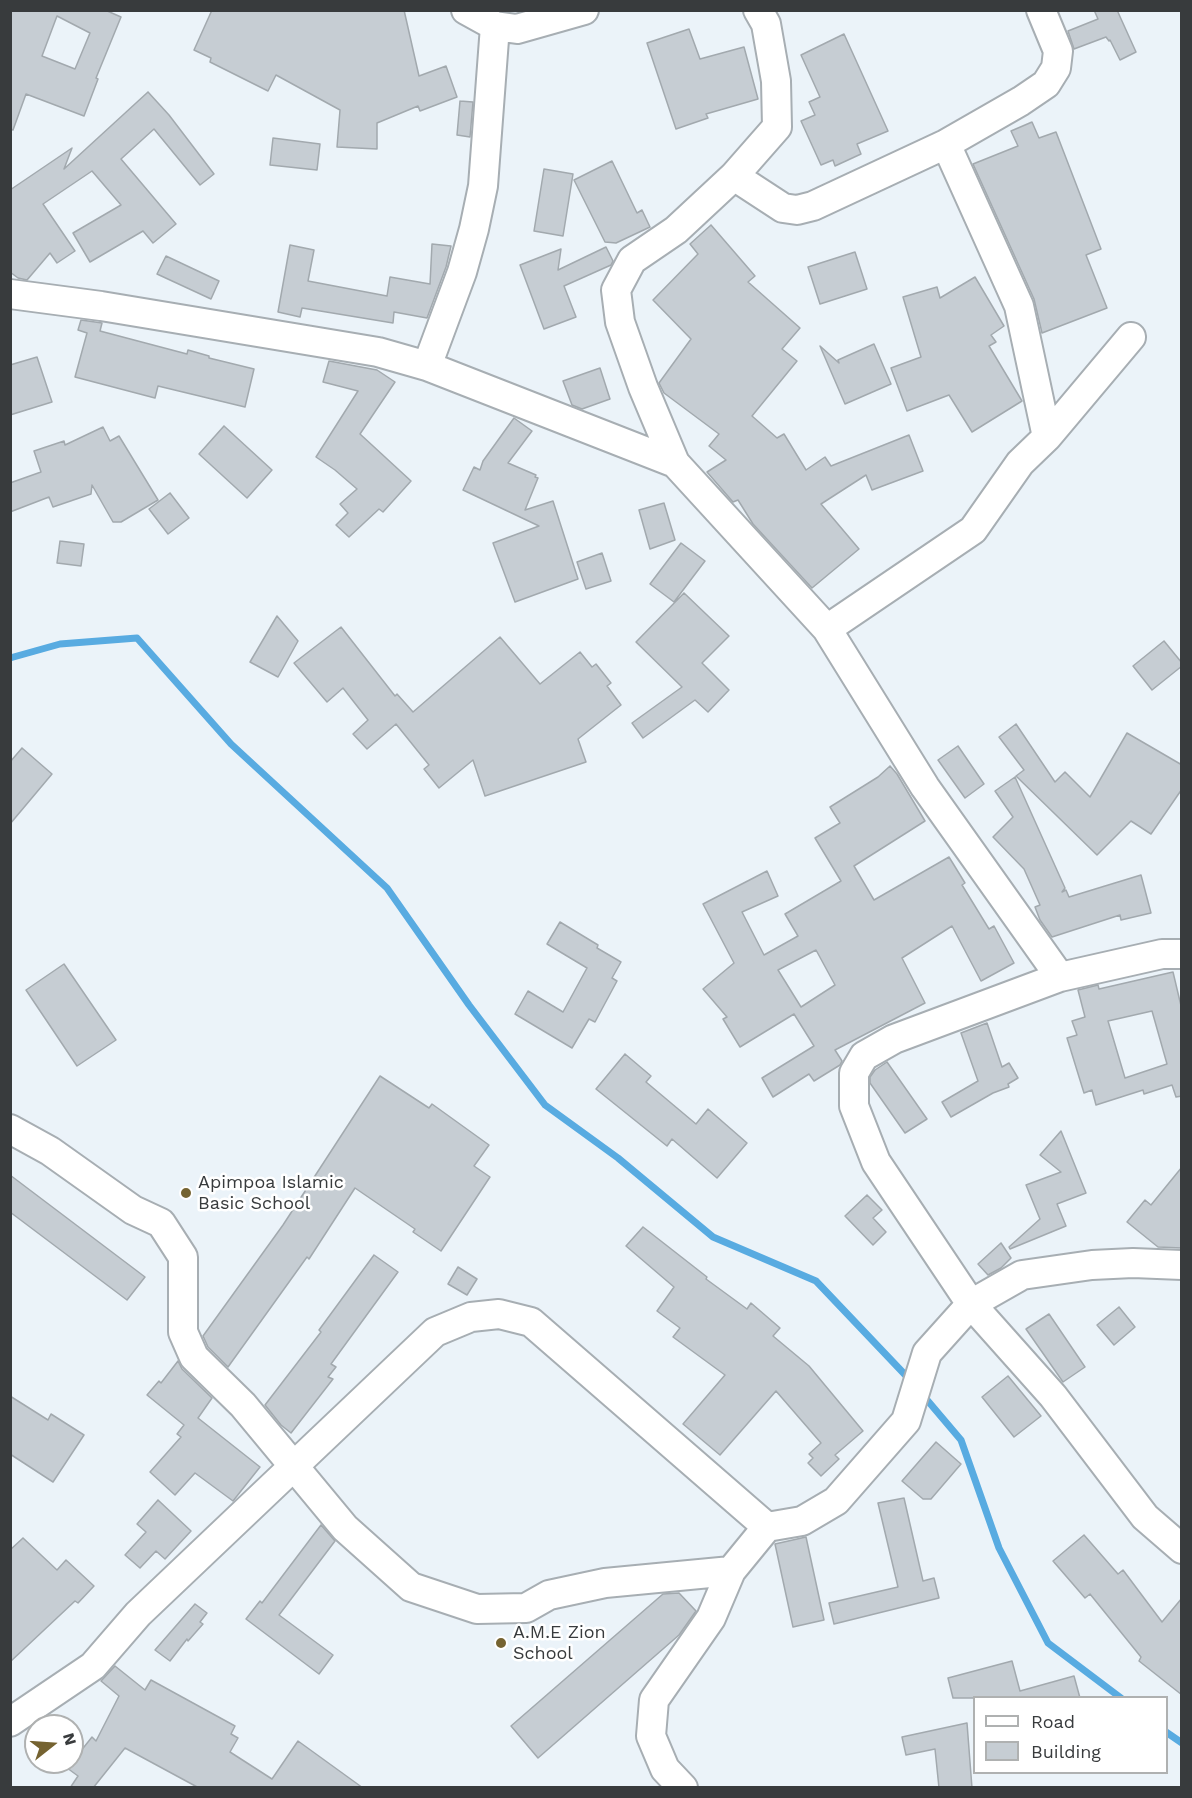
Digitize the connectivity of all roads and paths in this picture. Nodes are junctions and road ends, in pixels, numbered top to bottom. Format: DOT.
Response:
graph roads {
  1 [pos="466,10"];
  2 [pos="584,10"];
  3 [pos="758,10"];
  4 [pos="1041,10"];
  5 [pos="495,26"];
  6 [pos="946,144"];
  7 [pos="734,176"];
  8 [pos="10,294"];
  9 [pos="1131,337"];
  10 [pos="427,366"];
  11 [pos="1047,437"];
  12 [pos="675,463"];
  13 [pos="827,629"];
  14 [pos="1182,954"];
  15 [pos="1060,977"];
  16 [pos="10,1129"];
  17 [pos="1182,1265"];
  18 [pos="971,1304"];
  19 [pos="293,1466"];
  20 [pos="767,1527"];
  21 [pos="1182,1549"];
  22 [pos="731,1571"];
  23 [pos="10,1722"];
  24 [pos="683,1788"];
  1 -- 5 [label="street"];
  2 -- 5 [label="street"];
  3 -- 7 [label="street"];
  4 -- 6 [label="street"];
  5 -- 10 [label="street"];
  6 -- 7 [label="street"];
  6 -- 11 [label="street"];
  7 -- 12 [label="street"];
  8 -- 10 [label="street"];
  9 -- 11 [label="street"];
  10 -- 12 [label="street"];
  11 -- 13 [label="street"];
  12 -- 13 [label="street"];
  13 -- 15 [label="street"];
  14 -- 15 [label="street"];
  15 -- 18 [label="street"];
  16 -- 19 [label="street"];
  17 -- 18 [label="street"];
  18 -- 20 [label="street"];
  18 -- 21 [label="street"];
  19 -- 20 [label="street"];
  19 -- 22 [label="street"];
  19 -- 23 [label="street"];
  20 -- 22 [label="street"];
  22 -- 24 [label="street"];
}
